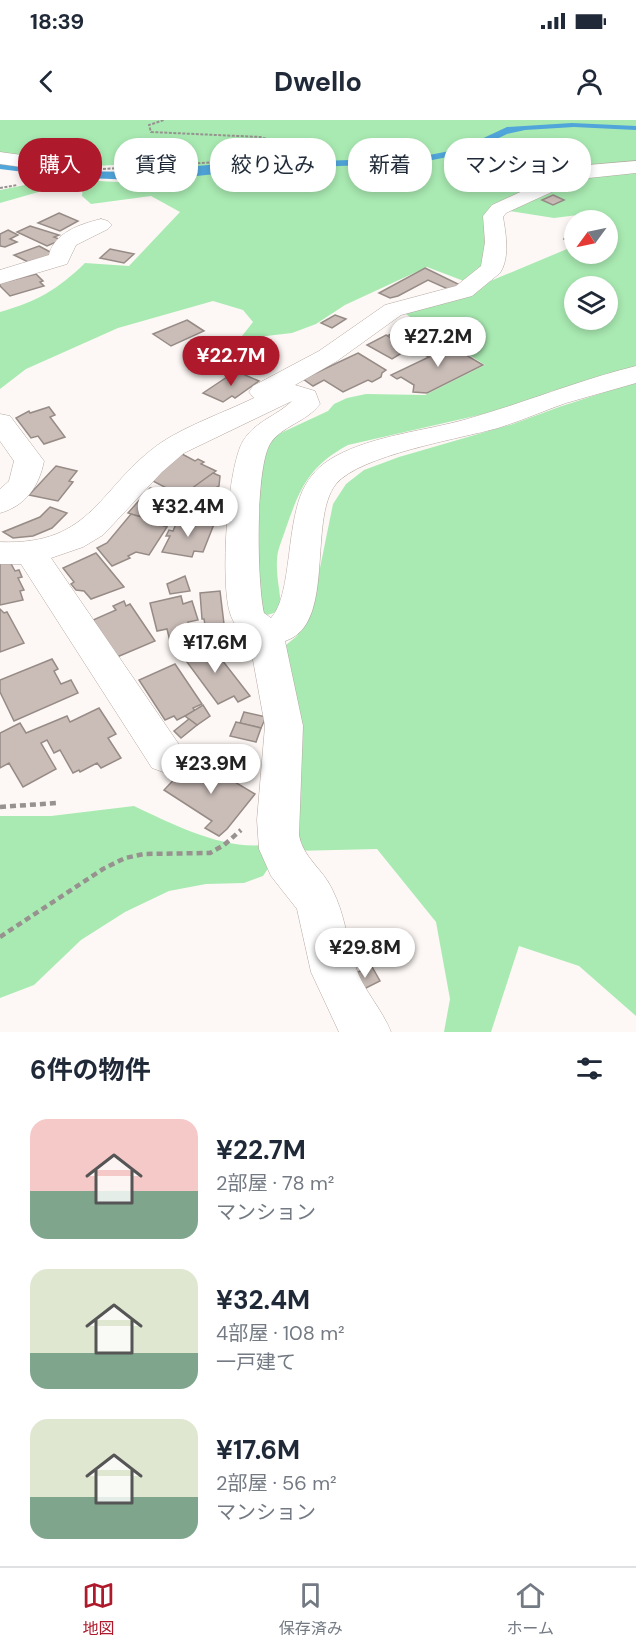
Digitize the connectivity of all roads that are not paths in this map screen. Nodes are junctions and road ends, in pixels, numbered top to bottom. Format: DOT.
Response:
graph roads {
  1 [pos="0,158"];
  2 [pos="18,161"];
  3 [pos="636,167"];
  4 [pos="101,225"];
  5 [pos="0,257"];
  6 [pos="26,269"];
  7 [pos="0,277"];
  8 [pos="636,374"];
  9 [pos="234,418"];
  10 [pos="0,422"];
  11 [pos="0,503"];
  12 [pos="15,553"];
  13 [pos="266,632"];
  14 [pos="166,757"];
  15 [pos="367,1032"];
  1 -- 2 [label="street"];
  3 -- 9 [label="street"];
  4 -- 6 [label="street"];
  5 -- 6 [label="street"];
  6 -- 7 [label="street"];
  8 -- 13 [label="street"];
  9 -- 12 [label="street"];
  9 -- 13 [label="street"];
  10 -- 11 [label="street"];
  12 -- 14 [label="street"];
  13 -- 15 [label="street"];
}
